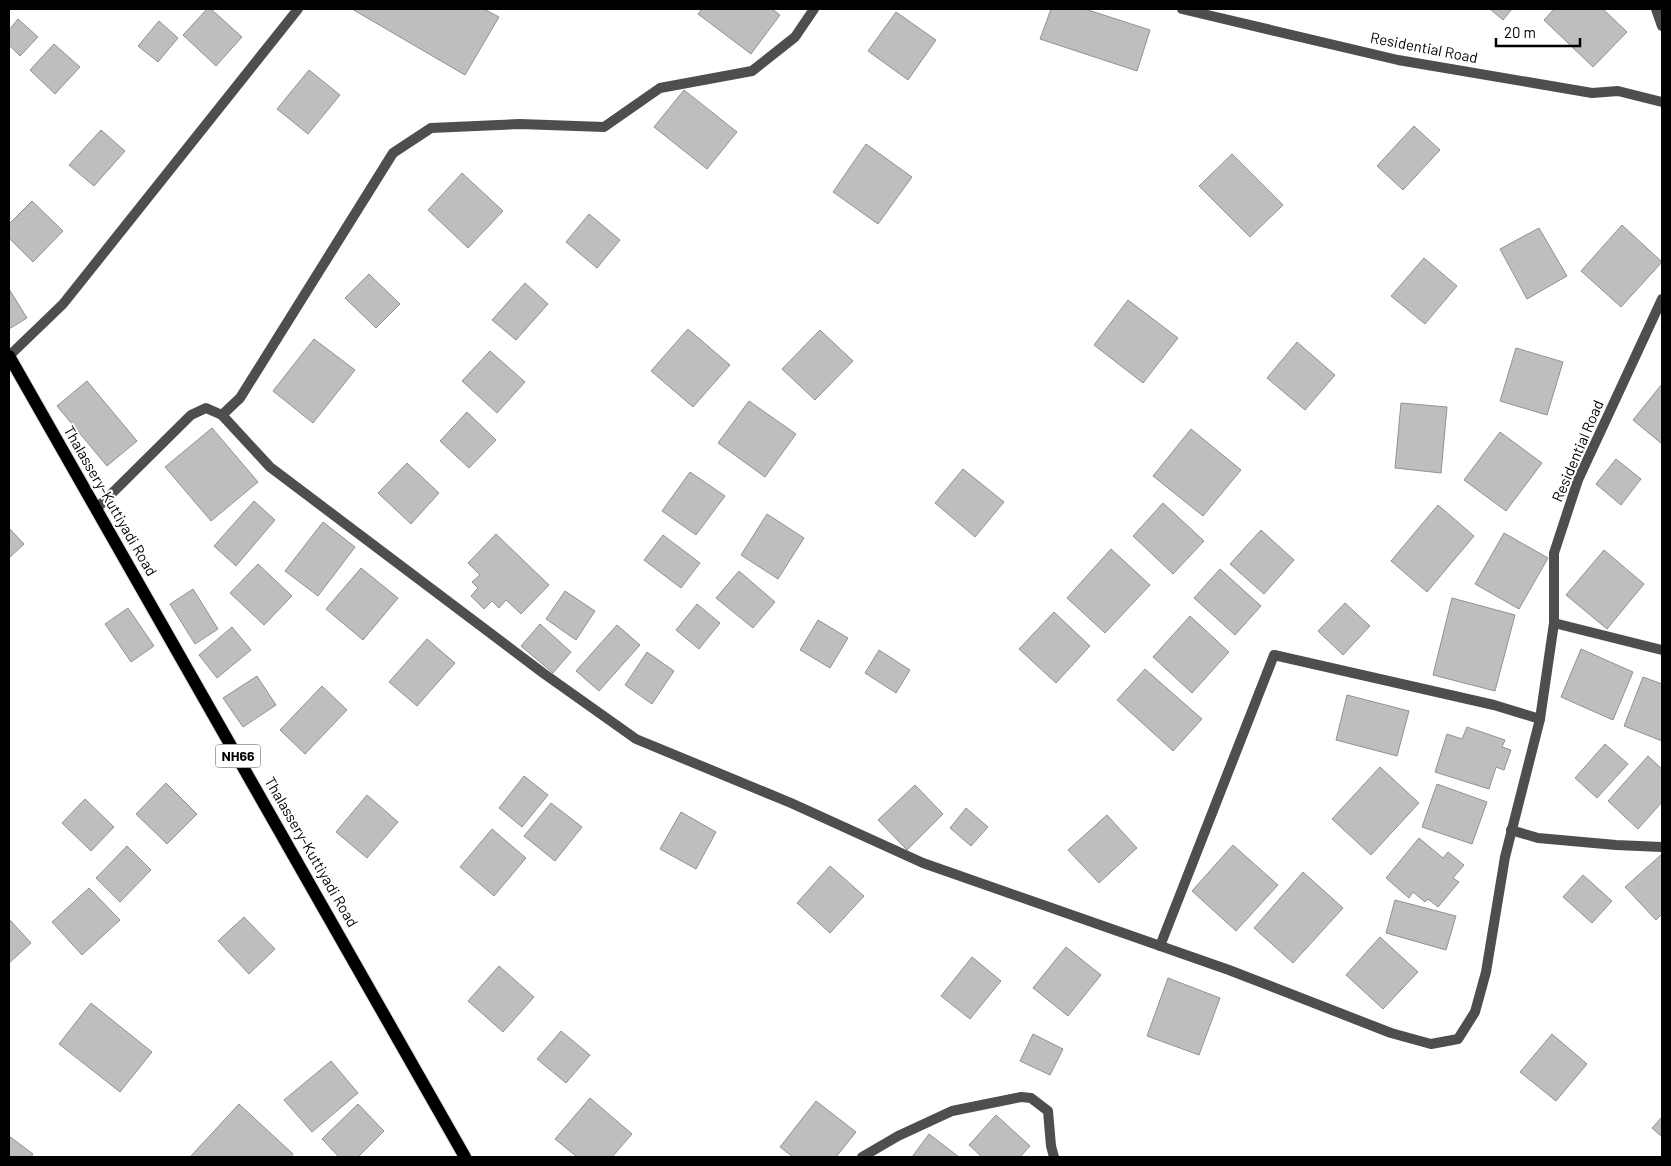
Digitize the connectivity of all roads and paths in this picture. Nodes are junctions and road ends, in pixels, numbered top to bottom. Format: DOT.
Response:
graph roads {
  1 [pos="298,9"];
  2 [pos="814,9"];
  3 [pos="1182,9"];
  4 [pos="1656,9"];
  5 [pos="1662,26"];
  6 [pos="1662,102"];
  7 [pos="1662,300"];
  8 [pos="9,356"];
  9 [pos="222,415"];
  10 [pos="96,509"];
  11 [pos="1554,623"];
  12 [pos="1662,650"];
  13 [pos="1540,718"];
  14 [pos="1511,830"];
  15 [pos="1662,847"];
  16 [pos="1160,946"];
  17 [pos="465,1157"];
  18 [pos="862,1157"];
  19 [pos="1054,1157"];
  1 -- 8 [label="street"];
  2 -- 9 [label="street"];
  3 -- 6 [label="street, Residential Road"];
  4 -- 5 [label="street"];
  7 -- 11 [label="street, Residential Road"];
  8 -- 10 [label="main road, Thalassery-Kuttiyadi Road / NH66"];
  9 -- 10 [label="street"];
  9 -- 16 [label="street, Residential Road"];
  10 -- 17 [label="main road, Thalassery-Kuttiyadi Road / NH66"];
  11 -- 12 [label="street"];
  11 -- 13 [label="street, Residential Road"];
  13 -- 14 [label="street, Residential Road"];
  13 -- 16 [label="street"];
  14 -- 15 [label="street"];
  14 -- 16 [label="street, Residential Road"];
  18 -- 19 [label="street"];
}
